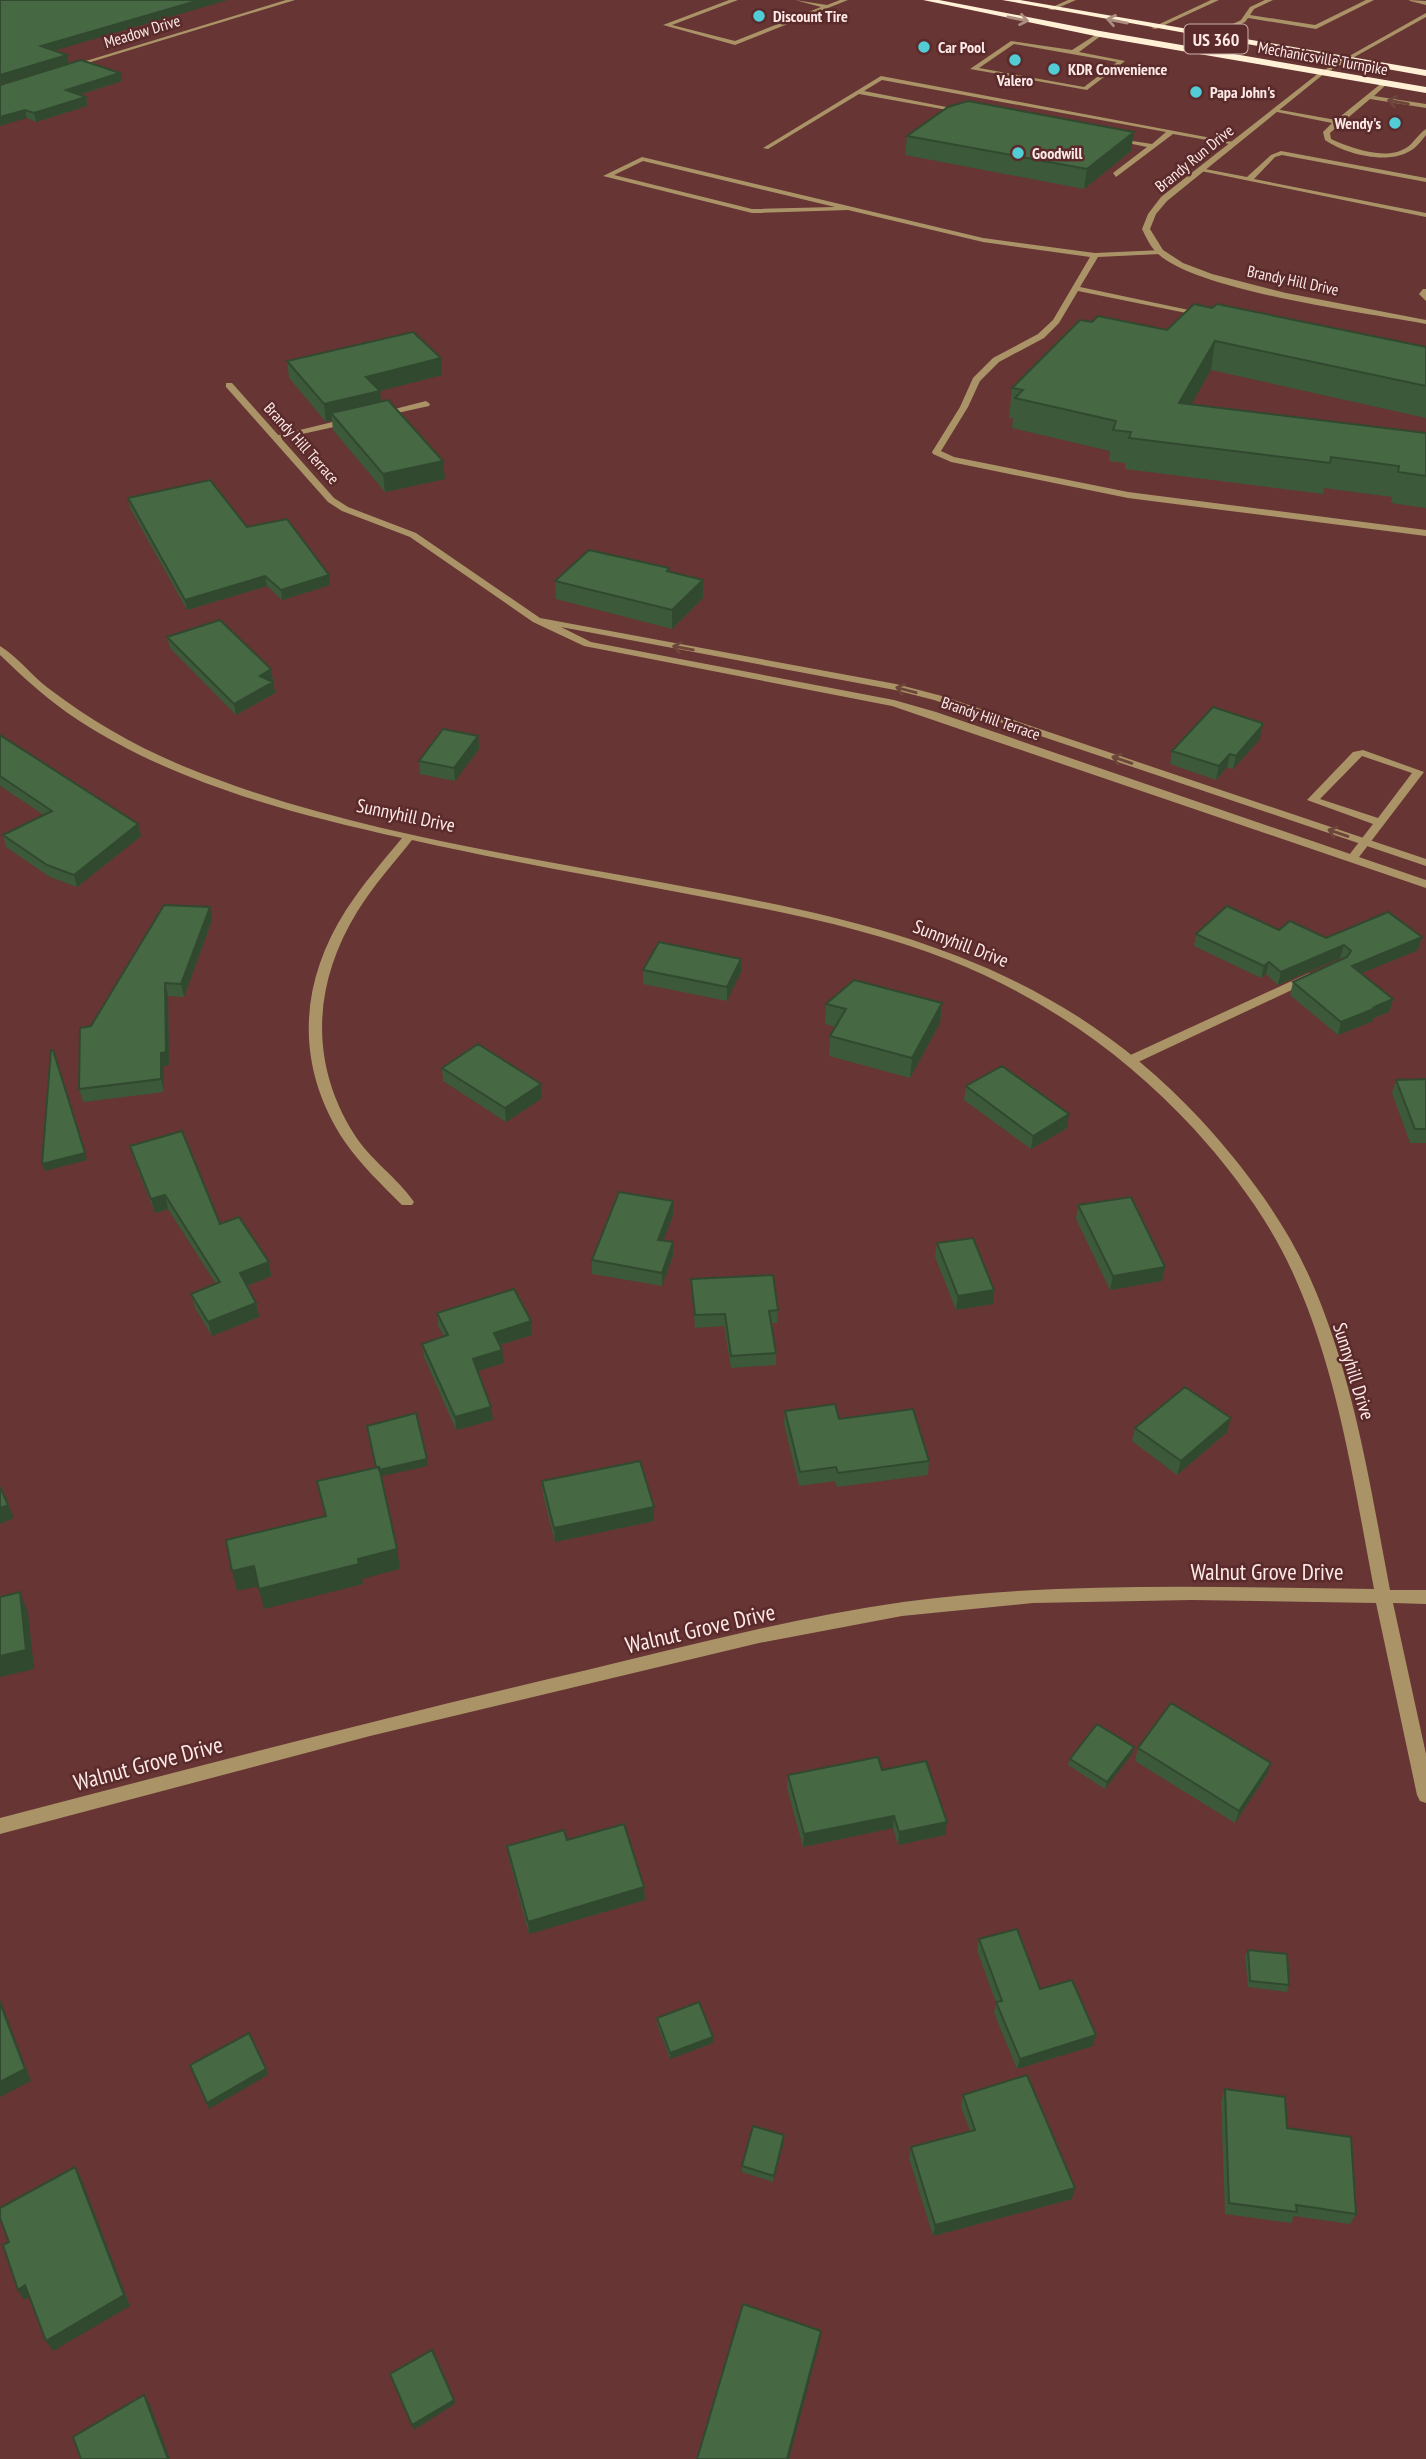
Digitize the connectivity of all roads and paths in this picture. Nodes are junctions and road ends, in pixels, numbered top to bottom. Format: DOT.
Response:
graph roads {
  1 [pos="292,0"];
  2 [pos="735,0"];
  3 [pos="798,0"];
  4 [pos="845,0"];
  5 [pos="927,0"];
  6 [pos="1006,0"];
  7 [pos="1036,0"];
  8 [pos="1073,0"];
  9 [pos="1216,0"];
  10 [pos="1270,0"];
  11 [pos="1371,0"];
  12 [pos="1412,0"];
  13 [pos="1426,3"];
  14 [pos="1026,4"];
  15 [pos="827,7"];
  16 [pos="1051,9"];
  17 [pos="1426,15"];
  18 [pos="1247,16"];
  19 [pos="1154,28"];
  20 [pos="1100,34"];
  21 [pos="1209,37"];
  22 [pos="1038,47"];
  23 [pos="1052,49"];
  24 [pos="1073,53"];
  25 [pos="1024,55"];
  26 [pos="1039,58"];
  27 [pos="1342,59"];
  28 [pos="1010,65"];
  29 [pos="1024,68"];
  30 [pos="61,70"];
  31 [pos="998,73"];
  32 [pos="1322,73"];
  33 [pos="1426,73"];
  34 [pos="1012,76"];
  35 [pos="1385,83"];
  36 [pos="1426,90"];
  37 [pos="859,92"];
  38 [pos="1370,97"];
  39 [pos="1426,106"];
  40 [pos="1275,111"];
  41 [pos="1351,111"];
  42 [pos="979,114"];
  43 [pos="1336,122"];
  44 [pos="1426,122"];
  45 [pos="1172,131"];
  46 [pos="1426,131"];
  47 [pos="1100,136"];
  48 [pos="1235,143"];
  49 [pos="1153,146"];
  50 [pos="766,148"];
  51 [pos="1200,170"];
  52 [pos="1116,175"];
  53 [pos="1248,180"];
  54 [pos="1426,180"];
  55 [pos="845,209"];
  56 [pos="1426,215"];
  57 [pos="1160,252"];
  58 [pos="1095,255"];
  59 [pos="1074,288"];
  60 [pos="1426,291"];
  61 [pos="1426,299"];
  62 [pos="1210,316"];
  63 [pos="1426,321"];
  64 [pos="229,385"];
  65 [pos="426,404"];
  66 [pos="371,416"];
  67 [pos="357,419"];
  68 [pos="275,437"];
  69 [pos="1426,533"];
  70 [pos="537,620"];
  71 [pos="0,649"];
  72 [pos="1381,823"];
  73 [pos="409,837"];
  74 [pos="1365,843"];
  75 [pos="1352,859"];
  76 [pos="1426,863"];
  77 [pos="1426,884"];
  78 [pos="1327,969"];
  79 [pos="1129,1061"];
  80 [pos="407,1202"];
  81 [pos="1383,1595"];
  82 [pos="1426,1597"];
  83 [pos="1426,1795"];
  84 [pos="0,1826"];
  1 -- 30 [label="street, Meadow Drive"];
  2 -- 15 [label="street"];
  3 -- 15 [label="street"];
  4 -- 15 [label="street"];
  5 -- 20 [label="highway, Mechanicsville Turnpike / US 360, one-way"];
  6 -- 14 [label="highway, Mechanicsville Turnpike / US 360"];
  7 -- 14 [label="street"];
  8 -- 16 [label="street"];
  9 -- 19 [label="street"];
  10 -- 18 [label="street"];
  11 -- 18 [label="street"];
  12 -- 13 [label="street"];
  14 -- 16 [label="highway, Mechanicsville Turnpike / US 360"];
  19 -- 16 [label="highway, Mechanicsville Turnpike / US 360, one-way"];
  17 -- 27 [label="street, Brandy Run Drive"];
  18 -- 21 [label="street"];
  19 -- 21 [label="highway, Mechanicsville Turnpike / US 360"];
  20 -- 24 [label="street"];
  20 -- 32 [label="highway, Mechanicsville Turnpike / US 360"];
  21 -- 27 [label="highway, Mechanicsville Turnpike / US 360"];
  22 -- 23 [label="street"];
  22 -- 25 [label="street"];
  22 -- 31 [label="street"];
  23 -- 24 [label="street"];
  23 -- 26 [label="street"];
  24 -- 34 [label="street"];
  27 -- 32 [label="street, Brandy Run Drive"];
  27 -- 33 [label="highway, Mechanicsville Turnpike / US 360"];
  28 -- 31 [label="street"];
  29 -- 34 [label="street"];
  31 -- 34 [label="street"];
  32 -- 35 [label="highway, Mechanicsville Turnpike / US 360"];
  32 -- 40 [label="street, Brandy Run Drive"];
  35 -- 36 [label="highway, Mechanicsville Turnpike / US 360"];
  35 -- 38 [label="street"];
  37 -- 42 [label="street"];
  37 -- 45 [label="street"];
  37 -- 50 [label="street"];
  39 -- 38 [label="street, one-way"];
  38 -- 41 [label="street"];
  40 -- 43 [label="street"];
  40 -- 48 [label="street, Brandy Run Drive"];
  41 -- 43 [label="street"];
  41 -- 44 [label="street"];
  43 -- 46 [label="street"];
  45 -- 48 [label="street"];
  45 -- 49 [label="street"];
  47 -- 49 [label="street"];
  48 -- 51 [label="street, Brandy Run Drive"];
  49 -- 52 [label="street"];
  51 -- 53 [label="street"];
  51 -- 57 [label="street, Brandy Run Drive"];
  53 -- 54 [label="street"];
  53 -- 56 [label="street"];
  55 -- 55 [label="street"];
  55 -- 58 [label="street"];
  57 -- 58 [label="street"];
  57 -- 63 [label="street, Brandy Hill Drive"];
  58 -- 59 [label="street"];
  59 -- 62 [label="street"];
  59 -- 69 [label="street"];
  60 -- 61 [label="street"];
  64 -- 68 [label="street, Brandy Hill Terrace"];
  65 -- 66 [label="street"];
  67 -- 68 [label="street"];
  68 -- 70 [label="street, Brandy Hill Terrace"];
  74 -- 70 [label="street, Brandy Hill Terrace, one-way"];
  70 -- 75 [label="street, Brandy Hill Terrace"];
  71 -- 73 [label="street, Sunnyhill Drive"];
  72 -- 72 [label="street"];
  72 -- 74 [label="street"];
  73 -- 79 [label="street, Sunnyhill Drive"];
  73 -- 80 [label="street"];
  74 -- 75 [label="street"];
  74 -- 76 [label="street, Brandy Hill Terrace"];
  75 -- 77 [label="street, Brandy Hill Terrace"];
  78 -- 79 [label="street"];
  79 -- 81 [label="street, Sunnyhill Drive"];
  81 -- 82 [label="street, Walnut Grove Drive"];
  81 -- 83 [label="street, Sunnyhill Drive"];
  81 -- 84 [label="street, Walnut Grove Drive"];
}
